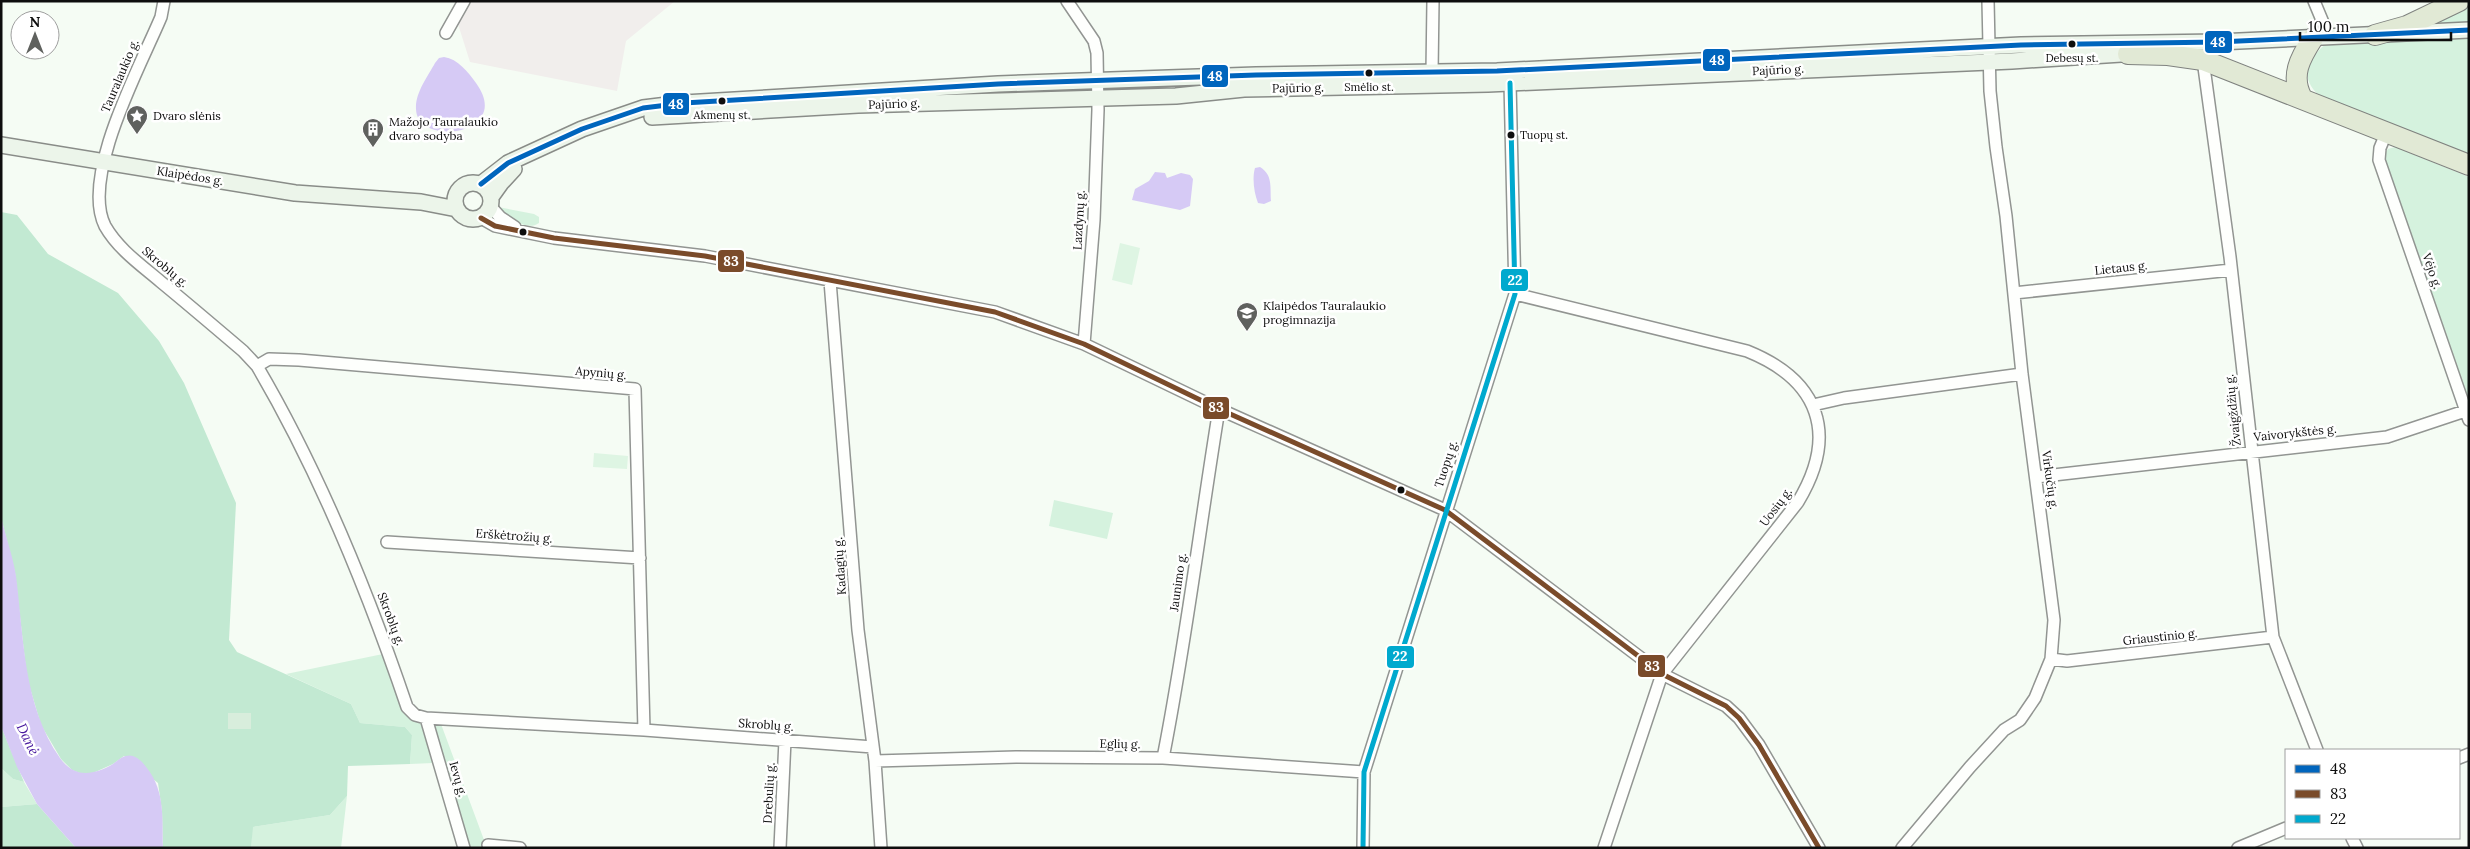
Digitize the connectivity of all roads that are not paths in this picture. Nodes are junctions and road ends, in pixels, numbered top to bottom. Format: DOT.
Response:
graph roads {
  1 [pos="164,1"];
  2 [pos="464,1"];
  3 [pos="1067,1"];
  4 [pos="1433,1"];
  5 [pos="1988,1"];
  6 [pos="2314,1"];
  7 [pos="2459,1"];
  8 [pos="2469,30"];
  9 [pos="446,33"];
  10 [pos="2375,35"];
  11 [pos="2319,38"];
  12 [pos="2218,42"];
  13 [pos="1990,46"];
  14 [pos="2128,54"];
  15 [pos="2204,60"];
  16 [pos="1990,62"];
  17 [pos="1432,72"];
  18 [pos="1097,82"];
  19 [pos="1510,83"];
  20 [pos="1098,97"];
  21 [pos="2302,98"];
  22 [pos="2386,131"];
  23 [pos="1,145"];
  24 [pos="104,162"];
  25 [pos="2469,165"];
  26 [pos="481,184"];
  27 [pos="457,192"];
  28 [pos="380,201"];
  29 [pos="421,202"];
  30 [pos="488,207"];
  31 [pos="457,209"];
  32 [pos="2232,270"];
  33 [pos="830,281"];
  34 [pos="2014,293"];
  35 [pos="1515,294"];
  36 [pos="1084,344"];
  37 [pos="257,366"];
  38 [pos="2022,374"];
  39 [pos="1814,405"];
  40 [pos="1219,409"];
  41 [pos="2467,415"];
  42 [pos="2251,452"];
  43 [pos="2036,476"];
  44 [pos="1445,510"];
  45 [pos="387,542"];
  46 [pos="640,558"];
  47 [pos="2273,638"];
  48 [pos="2051,659"];
  49 [pos="1662,674"];
  50 [pos="426,718"];
  51 [pos="644,730"];
  52 [pos="785,740"];
  53 [pos="873,747"];
  54 [pos="2317,749"];
  55 [pos="1164,758"];
  56 [pos="875,761"];
  57 [pos="1364,772"];
  58 [pos="2285,828"];
  59 [pos="488,846"];
  60 [pos="464,848"];
  61 [pos="520,848"];
  62 [pos="780,848"];
  63 [pos="881,848"];
  64 [pos="1363,848"];
  65 [pos="1604,848"];
  66 [pos="1819,848"];
  67 [pos="1902,848"];
  68 [pos="2238,848"];
  1 -- 24 [label="street, Tauralaukio g."];
  2 -- 9 [label="street"];
  3 -- 18 [label="street, Lazdynų g."];
  4 -- 17 [label="street"];
  5 -- 13 [label="street, Virkučių g."];
  6 -- 11 [label="street"];
  7 -- 10 [label="highway"];
  8 -- 10 [label="main road, Pajūrio g."];
  10 -- 11 [label="main road, Pajūrio g."];
  11 -- 12 [label="main road, Pajūrio g."];
  11 -- 21 [label="highway"];
  12 -- 13 [label="main road, Pajūrio g."];
  12 -- 14 [label="main road, Pajūrio g."];
  13 -- 16 [label="street, Virkučių g."];
  13 -- 17 [label="main road, Pajūrio g."];
  14 -- 15 [label="highway"];
  14 -- 16 [label="main road, Pajūrio g."];
  15 -- 21 [label="highway"];
  15 -- 32 [label="street, Žvaigždžių g."];
  16 -- 19 [label="main road, Pajūrio g."];
  16 -- 34 [label="street, Virkučių g."];
  17 -- 18 [label="main road, Pajūrio g."];
  18 -- 20 [label="street, Lazdynų g."];
  18 -- 26 [label="main road, Pajūrio g."];
  19 -- 20 [label="main road, Pajūrio g."];
  19 -- 35 [label="street, Tuopų g."];
  20 -- 30 [label="main road, Pajūrio g."];
  20 -- 36 [label="street, Lazdynų g."];
  21 -- 22 [label="highway"];
  22 -- 25 [label="highway"];
  22 -- 41 [label="street, Vėjo g."];
  23 -- 24 [label="main road, Klaipėdos g."];
  24 -- 28 [label="main road, Klaipėdos g."];
  24 -- 37 [label="street, Skroblų g."];
  26 -- 27 [label="main road, Pajūrio g."];
  26 -- 30 [label="main road"];
  27 -- 29 [label="main road, Pajūrio g."];
  27 -- 31 [label="main road"];
  28 -- 29 [label="main road, Pajūrio g."];
  29 -- 31 [label="main road, Pajūrio g."];
  30 -- 31 [label="main road, Pajūrio g."];
  30 -- 33 [label="street"];
  32 -- 34 [label="street, Lietaus g."];
  32 -- 42 [label="street, Žvaigždžių g."];
  33 -- 36 [label="street"];
  33 -- 53 [label="street, Kadagių g."];
  34 -- 38 [label="street, Virkučių g."];
  35 -- 39 [label="street"];
  35 -- 44 [label="street, Tuopų g."];
  36 -- 40 [label="street"];
  37 -- 46 [label="street, Apynių g."];
  37 -- 50 [label="street, Skroblų g."];
  38 -- 39 [label="street"];
  38 -- 43 [label="street, Virkučių g."];
  39 -- 49 [label="street, Uosių g."];
  40 -- 44 [label="street"];
  40 -- 55 [label="street, Jaunimo g."];
  41 -- 42 [label="street, Vaivorykštės g."];
  42 -- 43 [label="street, Vaivorykštės g."];
  42 -- 47 [label="street, Žvaigždžių g."];
  43 -- 48 [label="street, Virkučių g."];
  44 -- 49 [label="street"];
  44 -- 57 [label="street, Tuopų g."];
  45 -- 46 [label="street, Erškėtrožių g."];
  46 -- 51 [label="street, Apynių g."];
  47 -- 48 [label="street, Griaustinio g."];
  47 -- 54 [label="street, Žvaigždžių g."];
  48 -- 67 [label="street, Virkučių g."];
  49 -- 65 [label="street, Uosių g."];
  49 -- 66 [label="street"];
  50 -- 51 [label="street, Skroblų g."];
  50 -- 60 [label="street, Ievų g."];
  51 -- 52 [label="street, Skroblų g."];
  52 -- 53 [label="street, Skroblų g."];
  52 -- 62 [label="street, Drebulių g."];
  53 -- 56 [label="street, Kadagių g."];
  55 -- 56 [label="street, Eglių g."];
  55 -- 57 [label="street, Eglių g."];
  56 -- 63 [label="street, Kadagių g."];
  57 -- 64 [label="street, Tuopų g."];
  58 -- 68 [label="street"];
  59 -- 61 [label="street"];
}
